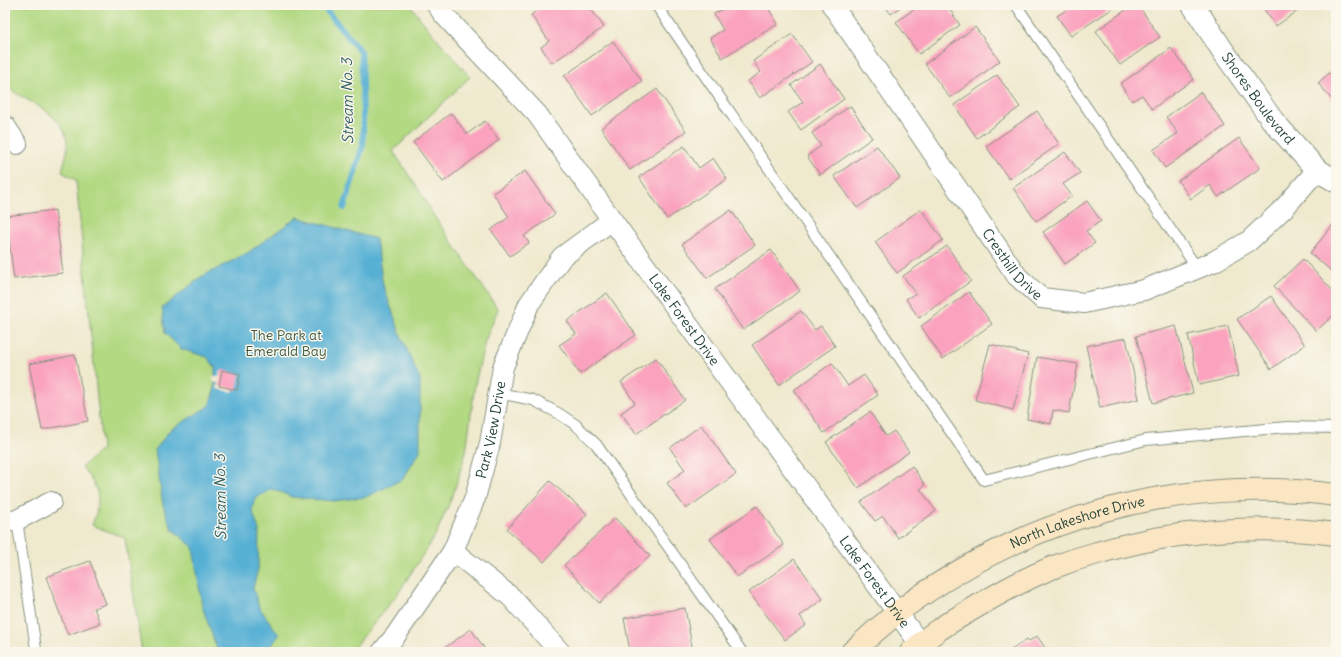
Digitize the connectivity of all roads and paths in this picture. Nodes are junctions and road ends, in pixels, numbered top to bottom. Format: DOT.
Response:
graph roads {
  1 [pos="438,5"];
  2 [pos="656,5"];
  3 [pos="832,5"];
  4 [pos="1016,5"];
  5 [pos="1193,5"];
  6 [pos="5,126"];
  7 [pos="17,144"];
  8 [pos="1317,170"];
  9 [pos="1336,181"];
  10 [pos="612,220"];
  11 [pos="1197,268"];
  12 [pos="499,393"];
  13 [pos="1336,428"];
  14 [pos="1336,495"];
  15 [pos="51,502"];
  16 [pos="11,521"];
  17 [pos="1336,534"];
  18 [pos="453,550"];
  19 [pos="897,614"];
  20 [pos="919,649"];
  21 [pos="35,652"];
  22 [pos="382,652"];
  23 [pos="560,652"];
  24 [pos="742,652"];
  25 [pos="852,652"];
  1 -- 10 [label="street, Lake Forest Drive"];
  2 -- 13 [label="lane"];
  3 -- 11 [label="street, Cresthill Drive"];
  4 -- 11 [label="lane"];
  5 -- 8 [label="street, Shores Boulevard"];
  6 -- 7 [label="street"];
  8 -- 9 [label="street, Shores Boulevard"];
  8 -- 11 [label="street, Cresthill Drive"];
  10 -- 12 [label="street, Park View Drive"];
  10 -- 19 [label="street, Lake Forest Drive"];
  12 -- 18 [label="street, Park View Drive"];
  12 -- 24 [label="lane"];
  14 -- 19 [label="main road, North Lakeshore Drive"];
  15 -- 16 [label="street"];
  16 -- 21 [label="lane"];
  17 -- 20 [label="main road"];
  18 -- 22 [label="street, Park View Drive"];
  18 -- 23 [label="street"];
  19 -- 20 [label="street, Lake Forest Drive"];
  19 -- 25 [label="main road, North Lakeshore Drive"];
}
